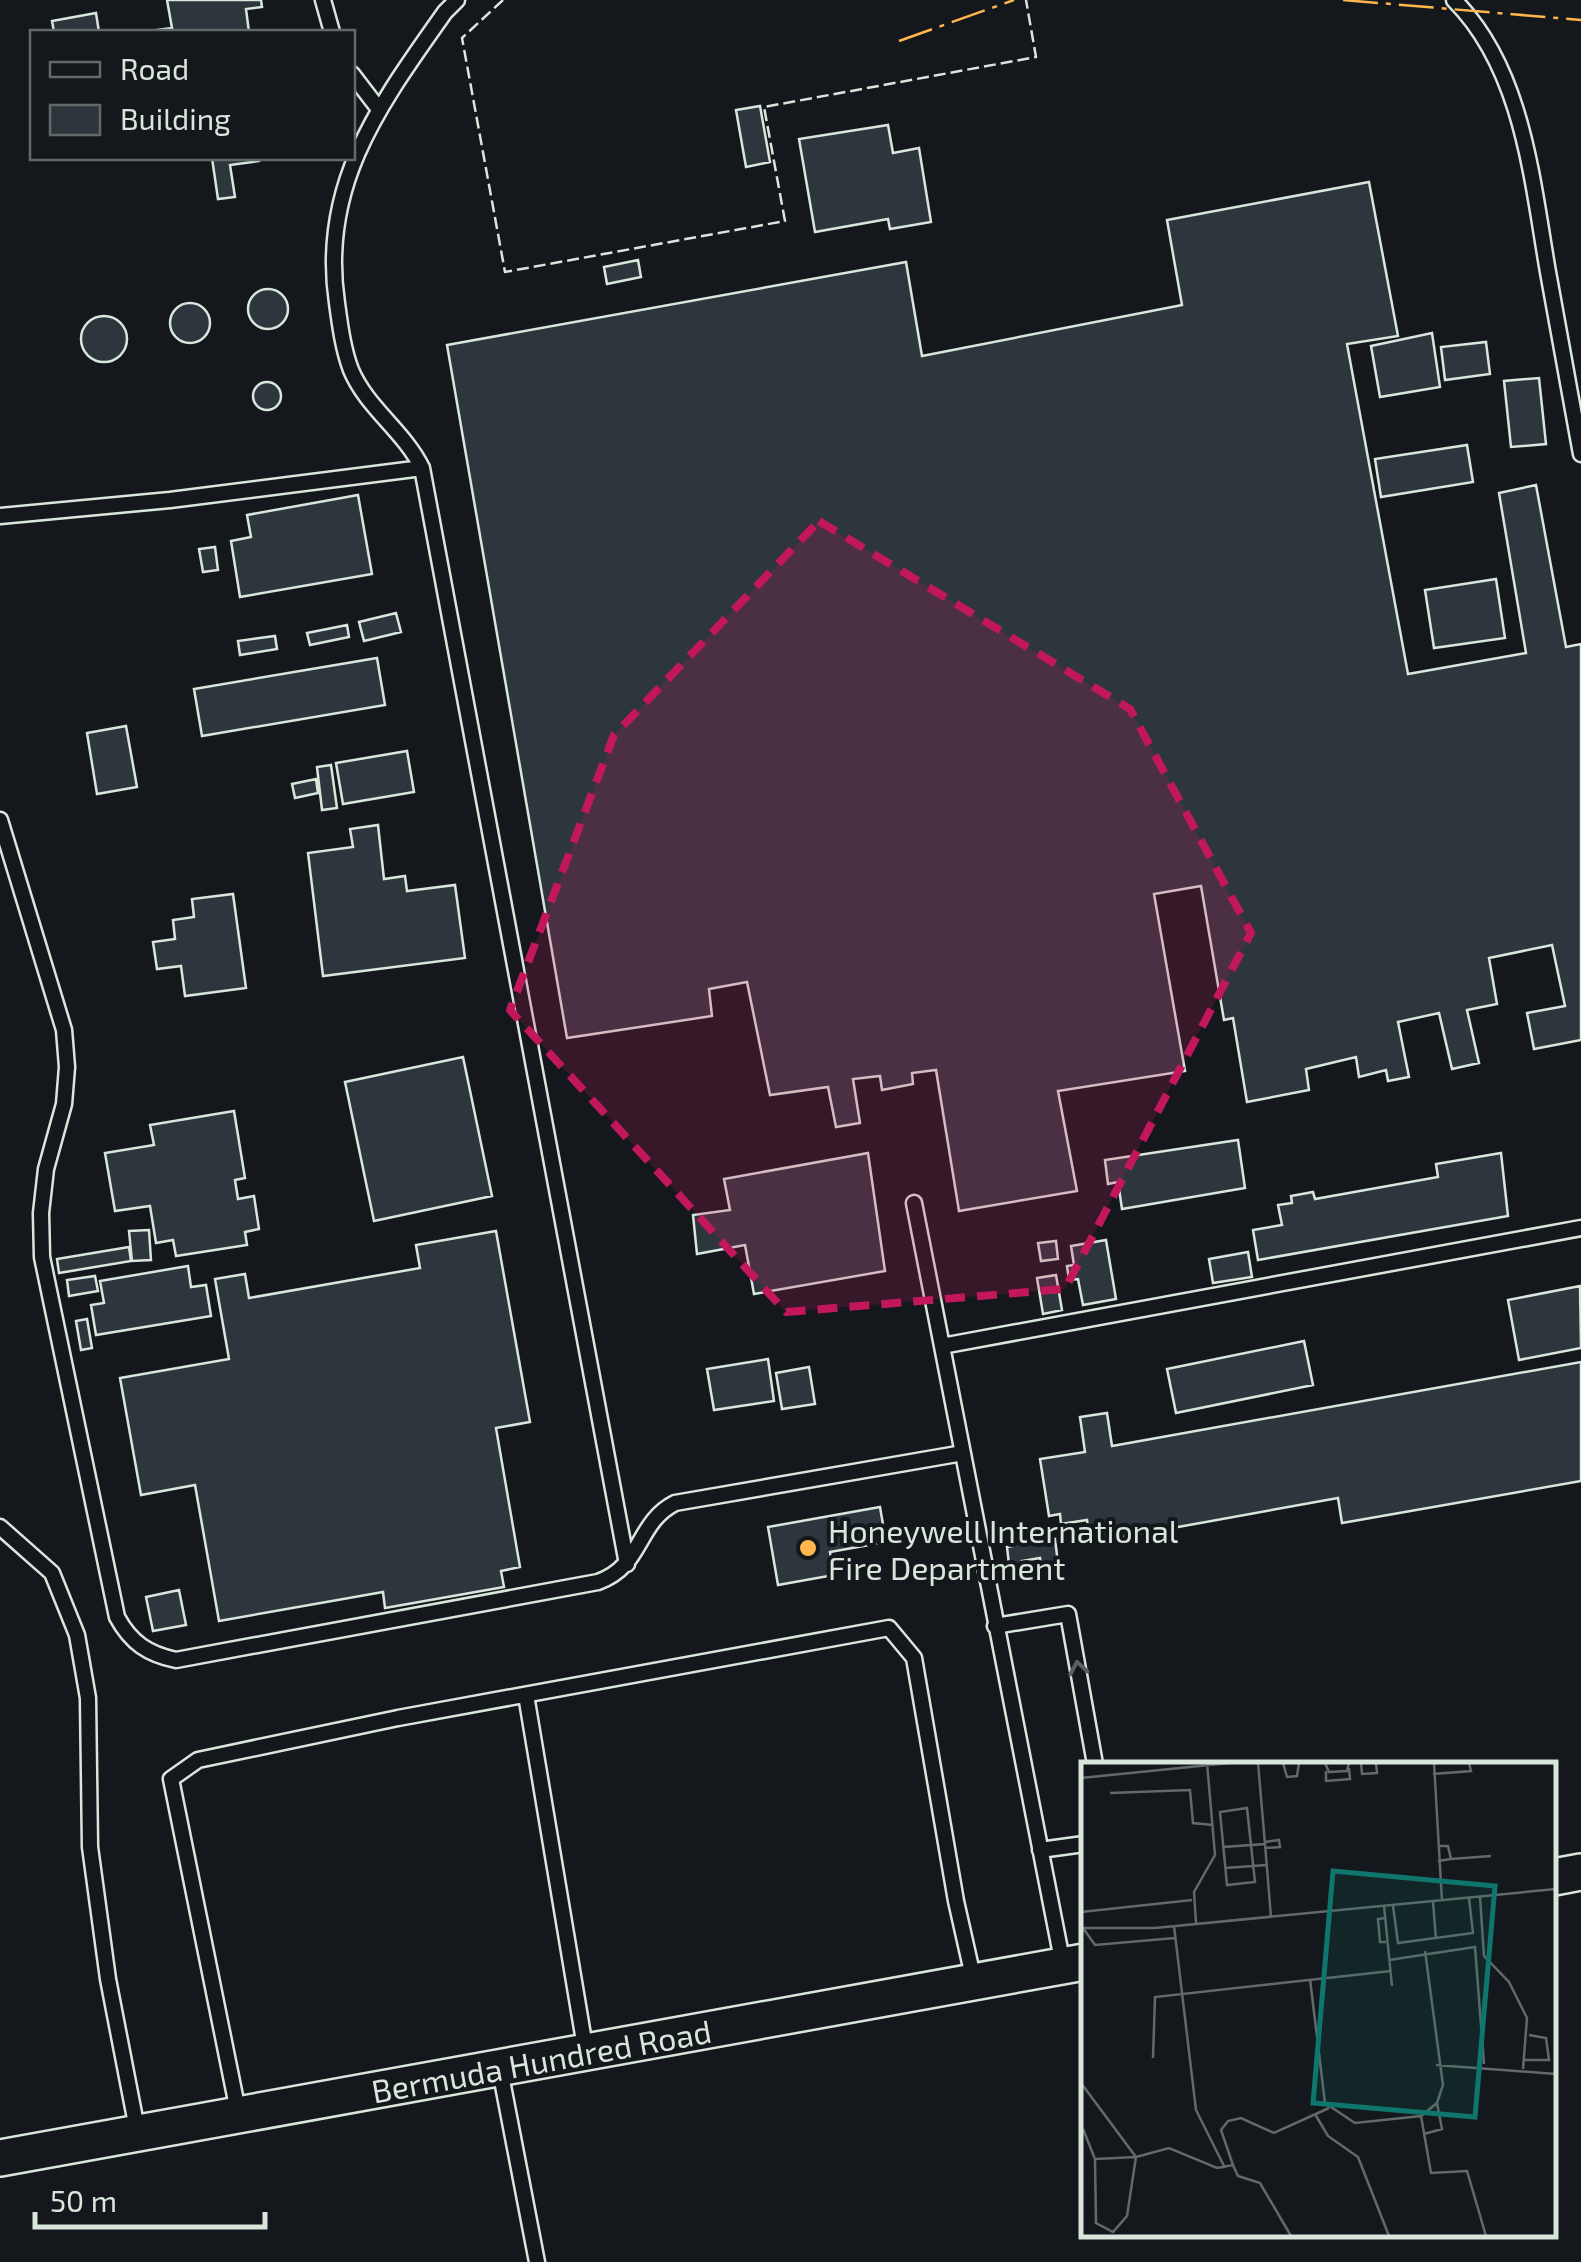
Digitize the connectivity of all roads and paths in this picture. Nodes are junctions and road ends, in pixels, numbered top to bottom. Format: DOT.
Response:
graph roads {
  1 [pos="323,0"];
  2 [pos="457,0"];
  3 [pos="1454,0"];
  4 [pos="331,30"];
  5 [pos="355,78"];
  6 [pos="378,108"];
  7 [pos="355,153"];
  8 [pos="353,160"];
  9 [pos="1581,454"];
  10 [pos="422,468"];
  11 [pos="0,516"];
  12 [pos="0,820"];
  13 [pos="914,1203"];
  14 [pos="1581,1228"];
  15 [pos="942,1346"];
  16 [pos="963,1454"];
  17 [pos="0,1527"];
  18 [pos="627,1564"];
  19 [pos="995,1626"];
  20 [pos="526,1694"];
  21 [pos="1095,1762"];
  22 [pos="1081,1844"];
  23 [pos="1040,1850"];
  24 [pos="1581,1872"];
  25 [pos="1556,1877"];
  26 [pos="1073,1964"];
  27 [pos="974,1982"];
  28 [pos="586,2054"];
  29 [pos="500,2069"];
  30 [pos="240,2117"];
  31 [pos="138,2134"];
  32 [pos="0,2158"];
  33 [pos="537,2262"];
  1 -- 4 [label="lane"];
  2 -- 6 [label="lane"];
  3 -- 9 [label="lane"];
  5 -- 6 [label="lane"];
  6 -- 7 [label="lane"];
  8 -- 10 [label="lane"];
  10 -- 11 [label="lane"];
  10 -- 18 [label="lane"];
  12 -- 18 [label="lane"];
  13 -- 15 [label="lane"];
  14 -- 15 [label="lane"];
  15 -- 16 [label="lane"];
  16 -- 18 [label="lane"];
  16 -- 19 [label="lane"];
  17 -- 31 [label="lane"];
  21 -- 19 [label="lane, one-way"];
  19 -- 23 [label="lane"];
  20 -- 27 [label="lane"];
  20 -- 28 [label="lane"];
  20 -- 30 [label="lane"];
  22 -- 23 [label="lane"];
  23 -- 26 [label="lane"];
  24 -- 25 [label="street"];
  26 -- 27 [label="street, Bermuda Hundred Road"];
  27 -- 28 [label="street, Bermuda Hundred Road"];
  28 -- 29 [label="street, Bermuda Hundred Road"];
  29 -- 30 [label="street, Bermuda Hundred Road"];
  29 -- 33 [label="lane"];
  30 -- 31 [label="street, Bermuda Hundred Road"];
  31 -- 32 [label="street, Bermuda Hundred Road"];
}
